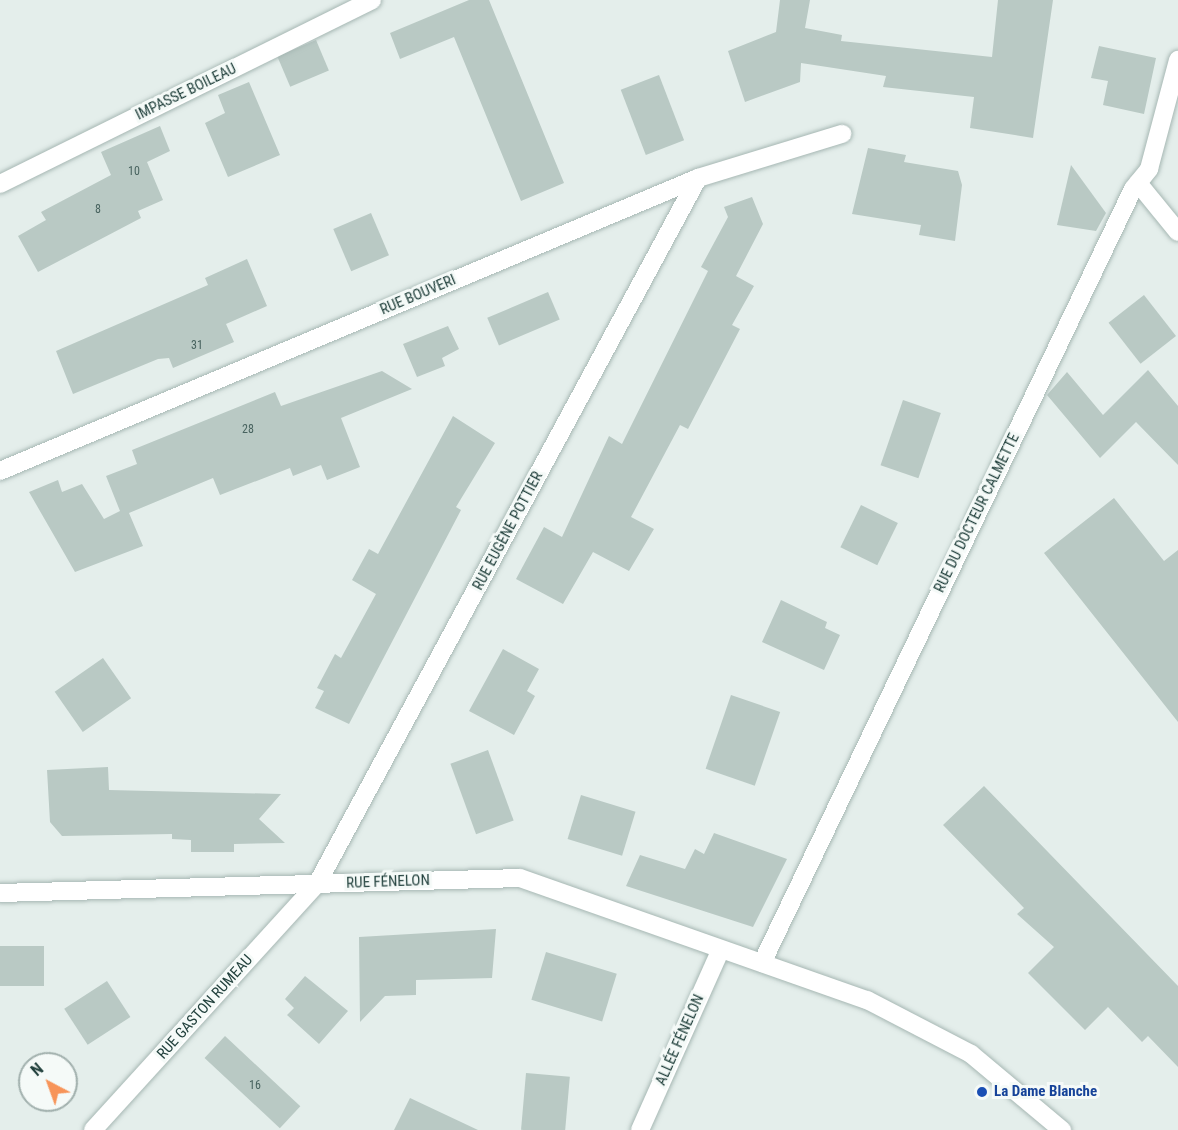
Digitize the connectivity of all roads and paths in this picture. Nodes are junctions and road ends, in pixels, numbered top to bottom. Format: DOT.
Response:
graph roads {
  1 [pos="372,0"];
  2 [pos="1178,60"];
  3 [pos="842,134"];
  4 [pos="698,178"];
  5 [pos="0,183"];
  6 [pos="1138,183"];
  7 [pos="1178,232"];
  8 [pos="0,471"];
  9 [pos="317,884"];
  10 [pos="0,893"];
  11 [pos="720,951"];
  12 [pos="762,963"];
  13 [pos="93,1130"];
  14 [pos="640,1130"];
  15 [pos="1062,1130"];
  1 -- 5 [label="street, IMPASSE BOILEAU"];
  2 -- 6 [label="street, RUE DU DOCTEUR CALMETTE"];
  3 -- 4 [label="street, RUE BOUVERI"];
  4 -- 8 [label="street, RUE BOUVERI"];
  4 -- 9 [label="street, RUE EUGÈNE POTTIER"];
  6 -- 7 [label="street"];
  6 -- 12 [label="street, RUE DU DOCTEUR CALMETTE"];
  9 -- 10 [label="street, RUE FÉNELON"];
  9 -- 11 [label="street, RUE FÉNELON"];
  9 -- 13 [label="street, RUE GASTON RUMEAU"];
  11 -- 12 [label="street, RUE FÉNELON"];
  11 -- 14 [label="street, ALLÉE FÉNELON"];
  12 -- 15 [label="street, RUE FÉNELON"];
}
